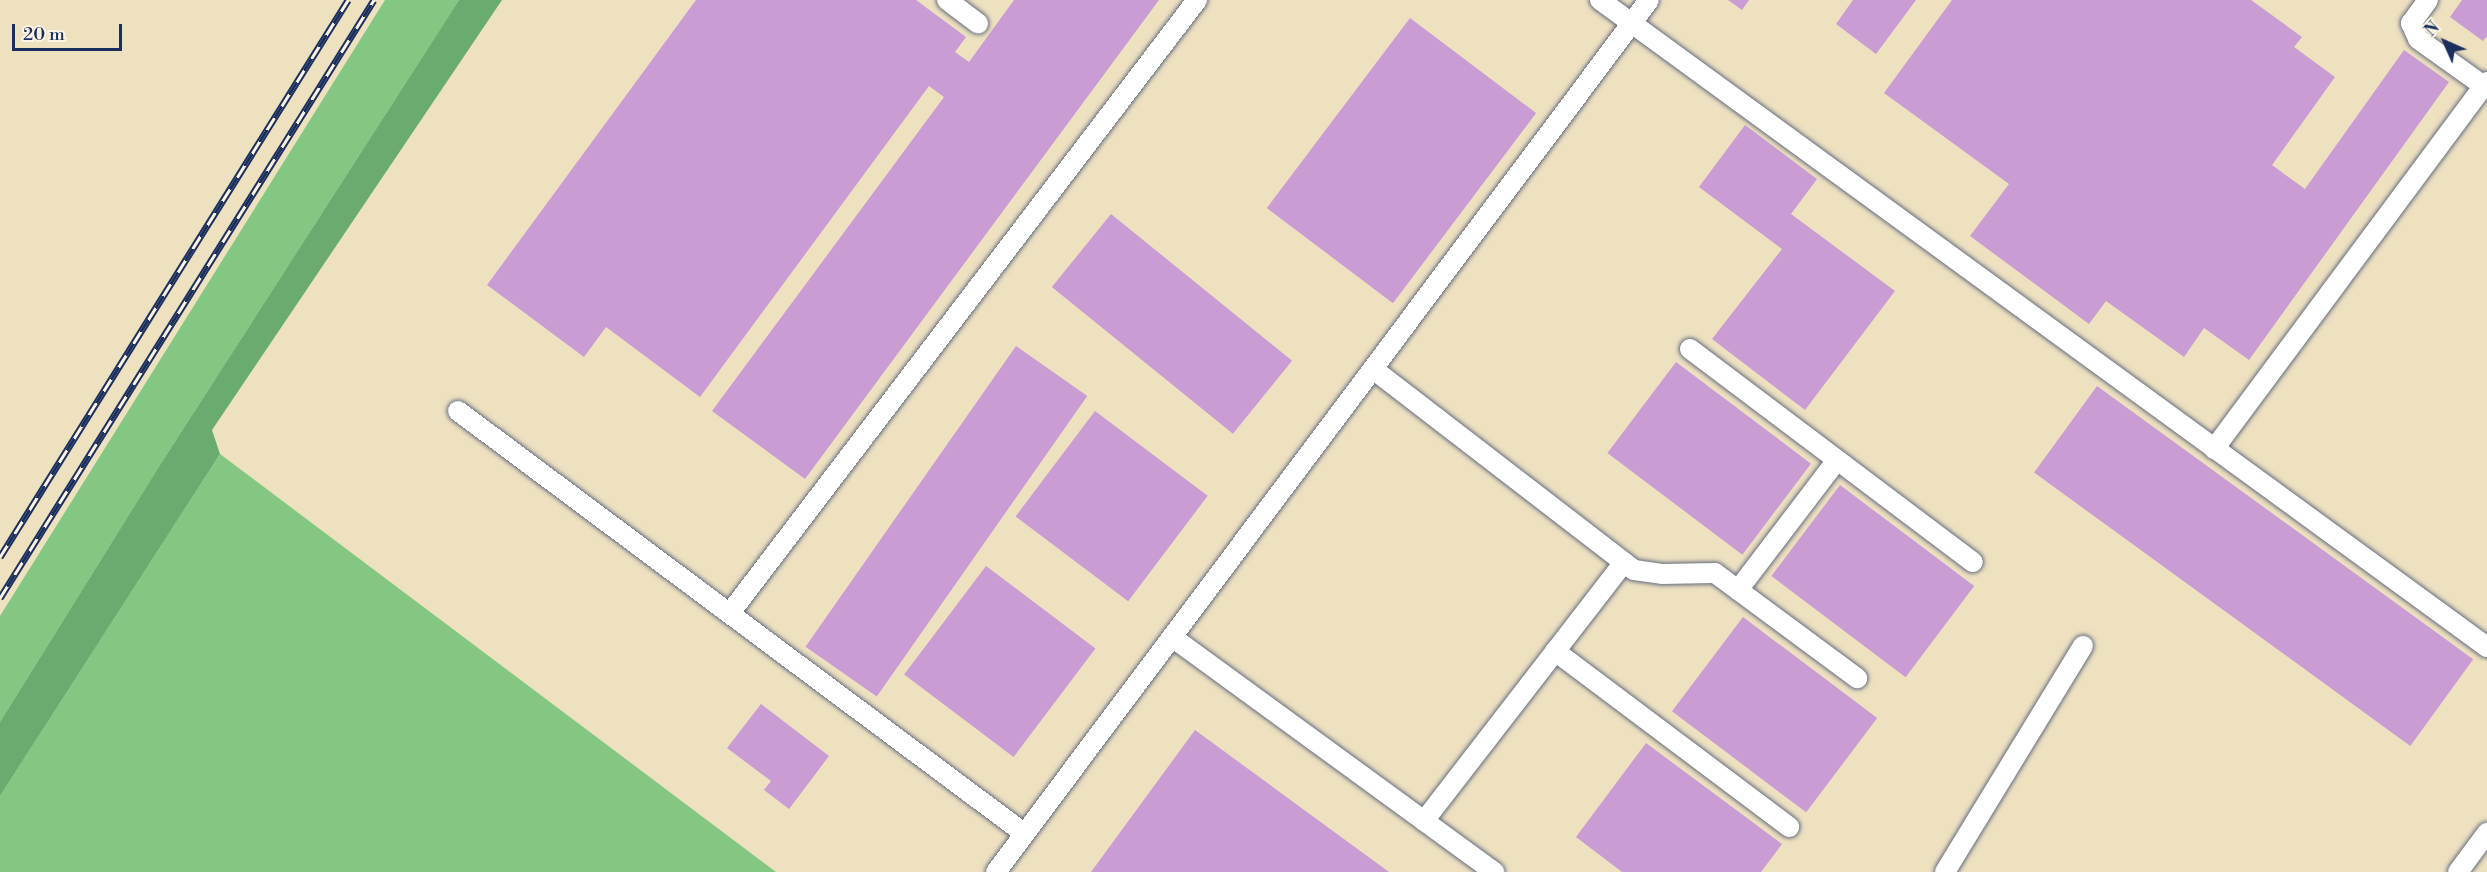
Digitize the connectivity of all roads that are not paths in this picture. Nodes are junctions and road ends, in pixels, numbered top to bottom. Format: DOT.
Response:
graph roads {
  1 [pos="947,0"];
  2 [pos="1197,0"];
  3 [pos="1600,0"];
  4 [pos="1649,0"];
  5 [pos="2428,0"];
  6 [pos="978,23"];
  7 [pos="1631,23"];
  8 [pos="2486,84"];
  9 [pos="1690,349"];
  10 [pos="1373,369"];
  11 [pos="458,411"];
  12 [pos="2214,448"];
  13 [pos="1837,460"];
  14 [pos="1624,562"];
  15 [pos="1973,562"];
  16 [pos="1738,590"];
  17 [pos="730,613"];
  18 [pos="1172,637"];
  19 [pos="2083,646"];
  20 [pos="2487,647"];
  21 [pos="1555,651"];
  22 [pos="1857,678"];
  23 [pos="1424,821"];
  24 [pos="1789,827"];
  25 [pos="2487,833"];
  26 [pos="1025,834"];
  27 [pos="996,872"];
  28 [pos="1494,872"];
  29 [pos="1945,872"];
  30 [pos="2458,872"];
  1 -- 6 [label="lane"];
  2 -- 17 [label="lane"];
  3 -- 7 [label="lane"];
  4 -- 7 [label="lane"];
  5 -- 8 [label="lane"];
  7 -- 10 [label="lane"];
  7 -- 12 [label="lane"];
  8 -- 12 [label="lane"];
  9 -- 13 [label="lane"];
  10 -- 14 [label="lane"];
  10 -- 18 [label="lane"];
  11 -- 17 [label="lane"];
  12 -- 20 [label="lane"];
  13 -- 15 [label="lane"];
  13 -- 16 [label="lane"];
  14 -- 16 [label="lane"];
  14 -- 21 [label="lane"];
  16 -- 22 [label="lane"];
  17 -- 26 [label="lane"];
  18 -- 23 [label="lane"];
  18 -- 26 [label="lane"];
  19 -- 29 [label="lane"];
  21 -- 23 [label="lane"];
  21 -- 24 [label="lane"];
  23 -- 28 [label="lane"];
  25 -- 30 [label="lane"];
  26 -- 27 [label="lane"];
}
